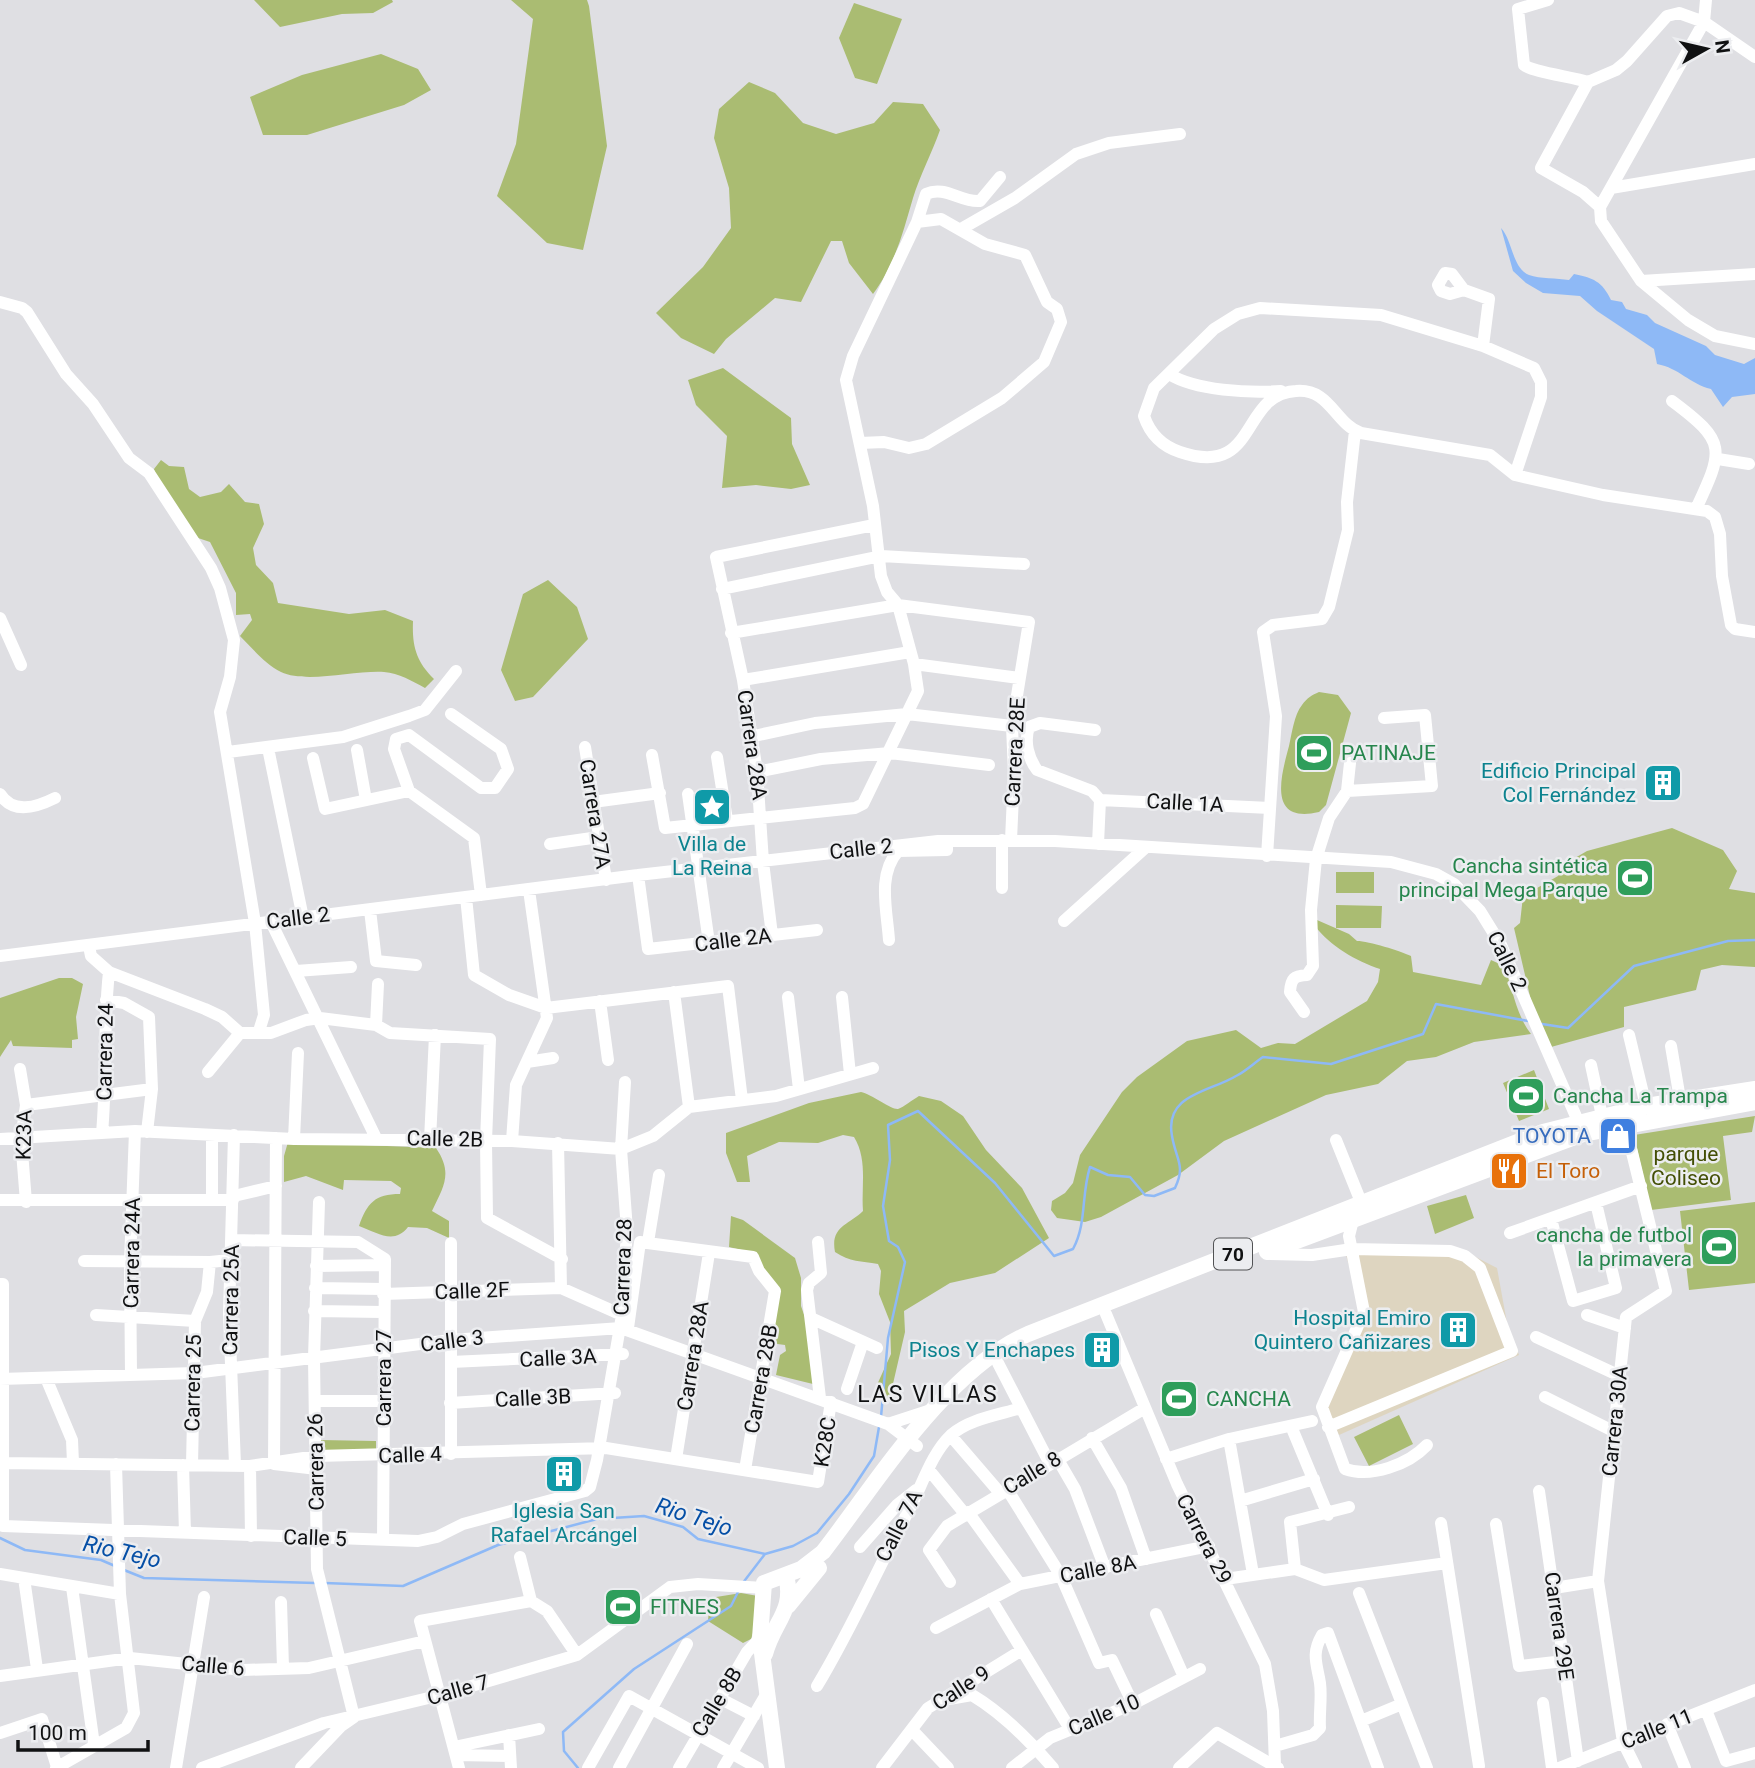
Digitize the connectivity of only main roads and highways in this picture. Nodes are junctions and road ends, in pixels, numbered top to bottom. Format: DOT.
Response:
graph roads {
  1 [pos="1755,1089"];
  2 [pos="1755,1102"];
  3 [pos="913,1443"];
  4 [pos="819,1569"];
  5 [pos="787,1580"];
  6 [pos="788,1606"];
  7 [pos="763,1660"];
  8 [pos="777,1768"];
  1 -- 3 [label="main road, 70"];
  2 -- 3 [label="main road, 70"];
  3 -- 4 [label="main road, 70"];
  3 -- 5 [label="main road, 70"];
  4 -- 5 [label="main road, 70"];
  4 -- 6 [label="main road"];
  5 -- 6 [label="main road"];
  5 -- 7 [label="main road, 70"];
  6 -- 7 [label="main road"];
  7 -- 8 [label="main road"];
}
